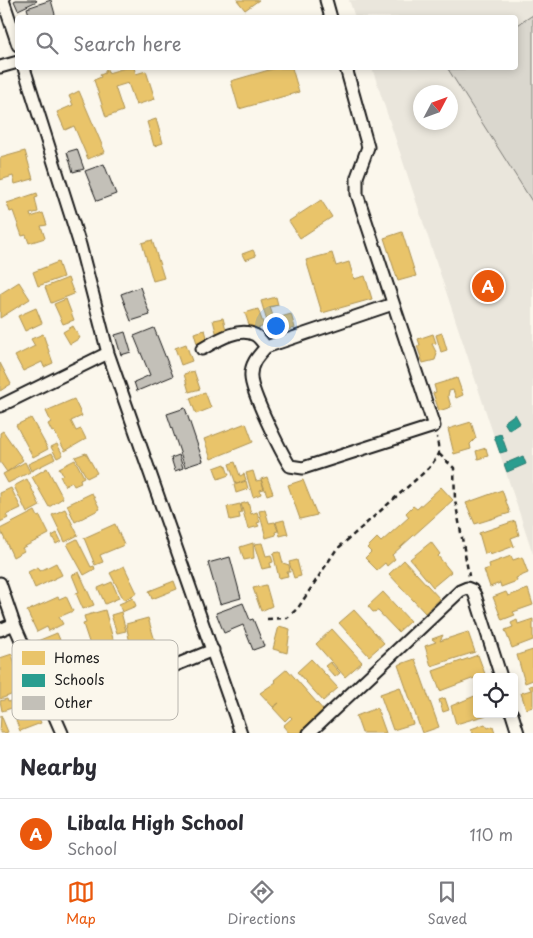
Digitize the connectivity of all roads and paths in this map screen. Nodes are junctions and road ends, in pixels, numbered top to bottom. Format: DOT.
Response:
graph roads {
  1 [pos="3,0"];
  2 [pos="326,0"];
  3 [pos="330,15"];
  4 [pos="15,36"];
  5 [pos="15,63"];
  6 [pos="0,67"];
  7 [pos="25,70"];
  8 [pos="347,70"];
  9 [pos="393,304"];
  10 [pos="266,347"];
  11 [pos="202,349"];
  12 [pos="108,353"];
  13 [pos="0,406"];
  14 [pos="434,426"];
  15 [pos="439,454"];
  16 [pos="0,583"];
  17 [pos="472,590"];
  18 [pos="267,618"];
  19 [pos="14,624"];
  20 [pos="0,630"];
  21 [pos="21,640"];
  22 [pos="212,650"];
  23 [pos="178,664"];
  24 [pos="500,673"];
  25 [pos="513,718"];
  26 [pos="57,720"];
  27 [pos="62,733"];
  28 [pos="242,733"];
  29 [pos="309,733"];
  30 [pos="518,733"];
  1 -- 4 [label="street"];
  2 -- 3 [label="street"];
  5 -- 6 [label="street"];
  7 -- 12 [label="street"];
  8 -- 9 [label="street"];
  9 -- 10 [label="street"];
  9 -- 14 [label="street"];
  10 -- 11 [label="street"];
  10 -- 14 [label="street"];
  12 -- 13 [label="street"];
  12 -- 22 [label="street"];
  14 -- 15 [label="path"];
  15 -- 17 [label="path"];
  15 -- 18 [label="path"];
  16 -- 19 [label="street"];
  17 -- 24 [label="street"];
  17 -- 29 [label="street"];
  19 -- 20 [label="street"];
  19 -- 21 [label="street"];
  22 -- 23 [label="street"];
  22 -- 28 [label="street"];
  25 -- 30 [label="street"];
  26 -- 27 [label="street"];
}
